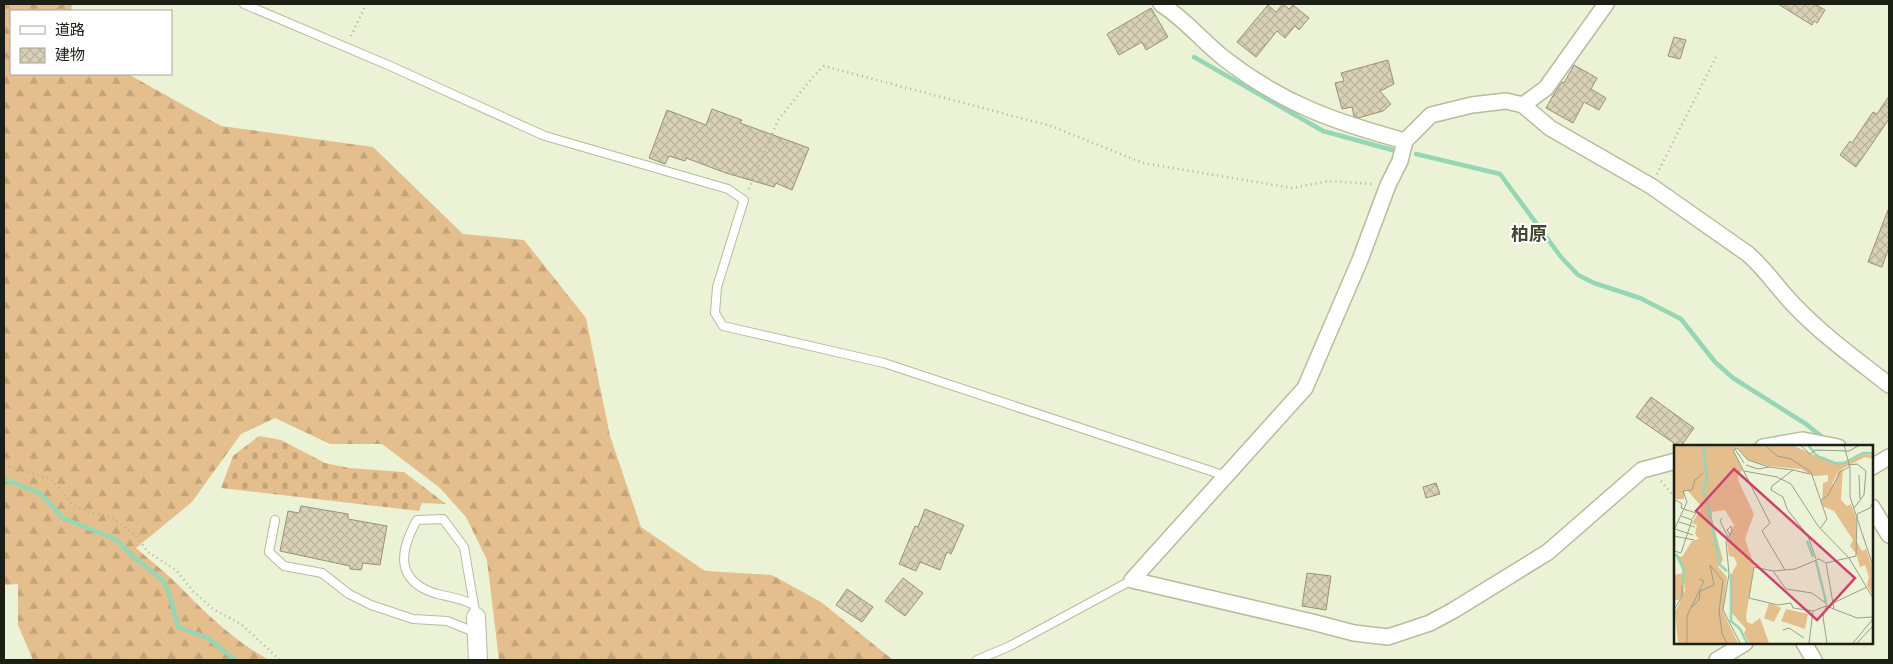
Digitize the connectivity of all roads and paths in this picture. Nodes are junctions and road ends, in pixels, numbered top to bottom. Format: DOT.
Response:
graph roads {
  1 [pos="244,4"];
  2 [pos="366,4"];
  3 [pos="1161,4"];
  4 [pos="1606,4"];
  5 [pos="346,47"];
  6 [pos="1716,57"];
  7 [pos="1523,105"];
  8 [pos="1405,141"];
  9 [pos="1388,185"];
  10 [pos="1651,186"];
  11 [pos="744,200"];
  12 [pos="1889,385"];
  13 [pos="1770,445"];
  14 [pos="1832,445"];
  15 [pos="1889,457"];
  16 [pos="1674,462"];
  17 [pos="4,465"];
  18 [pos="1873,466"];
  19 [pos="1652,467"];
  20 [pos="1226,476"];
  21 [pos="1674,496"];
  22 [pos="1873,510"];
  23 [pos="275,520"];
  24 [pos="1889,535"];
  25 [pos="1132,580"];
  26 [pos="476,618"];
  27 [pos="1743,644"];
  28 [pos="1805,644"];
  29 [pos="280,660"];
  30 [pos="478,660"];
  31 [pos="977,660"];
  32 [pos="1716,660"];
  33 [pos="1814,660"];
  1 -- 5 [label="lane"];
  2 -- 5 [label="path"];
  3 -- 8 [label="street"];
  4 -- 7 [label="street"];
  5 -- 11 [label="lane"];
  6 -- 10 [label="path"];
  7 -- 8 [label="street"];
  7 -- 10 [label="street"];
  8 -- 9 [label="street"];
  9 -- 11 [label="path"];
  9 -- 20 [label="street"];
  10 -- 12 [label="street"];
  11 -- 20 [label="lane"];
  13 -- 14 [label="street"];
  15 -- 18 [label="street"];
  16 -- 19 [label="street"];
  17 -- 29 [label="path"];
  19 -- 21 [label="path"];
  19 -- 25 [label="street"];
  20 -- 25 [label="street"];
  22 -- 24 [label="street"];
  23 -- 26 [label="lane"];
  25 -- 31 [label="lane"];
  26 -- 26 [label="lane"];
  26 -- 30 [label="street"];
  27 -- 32 [label="street"];
  28 -- 33 [label="street"];
}
